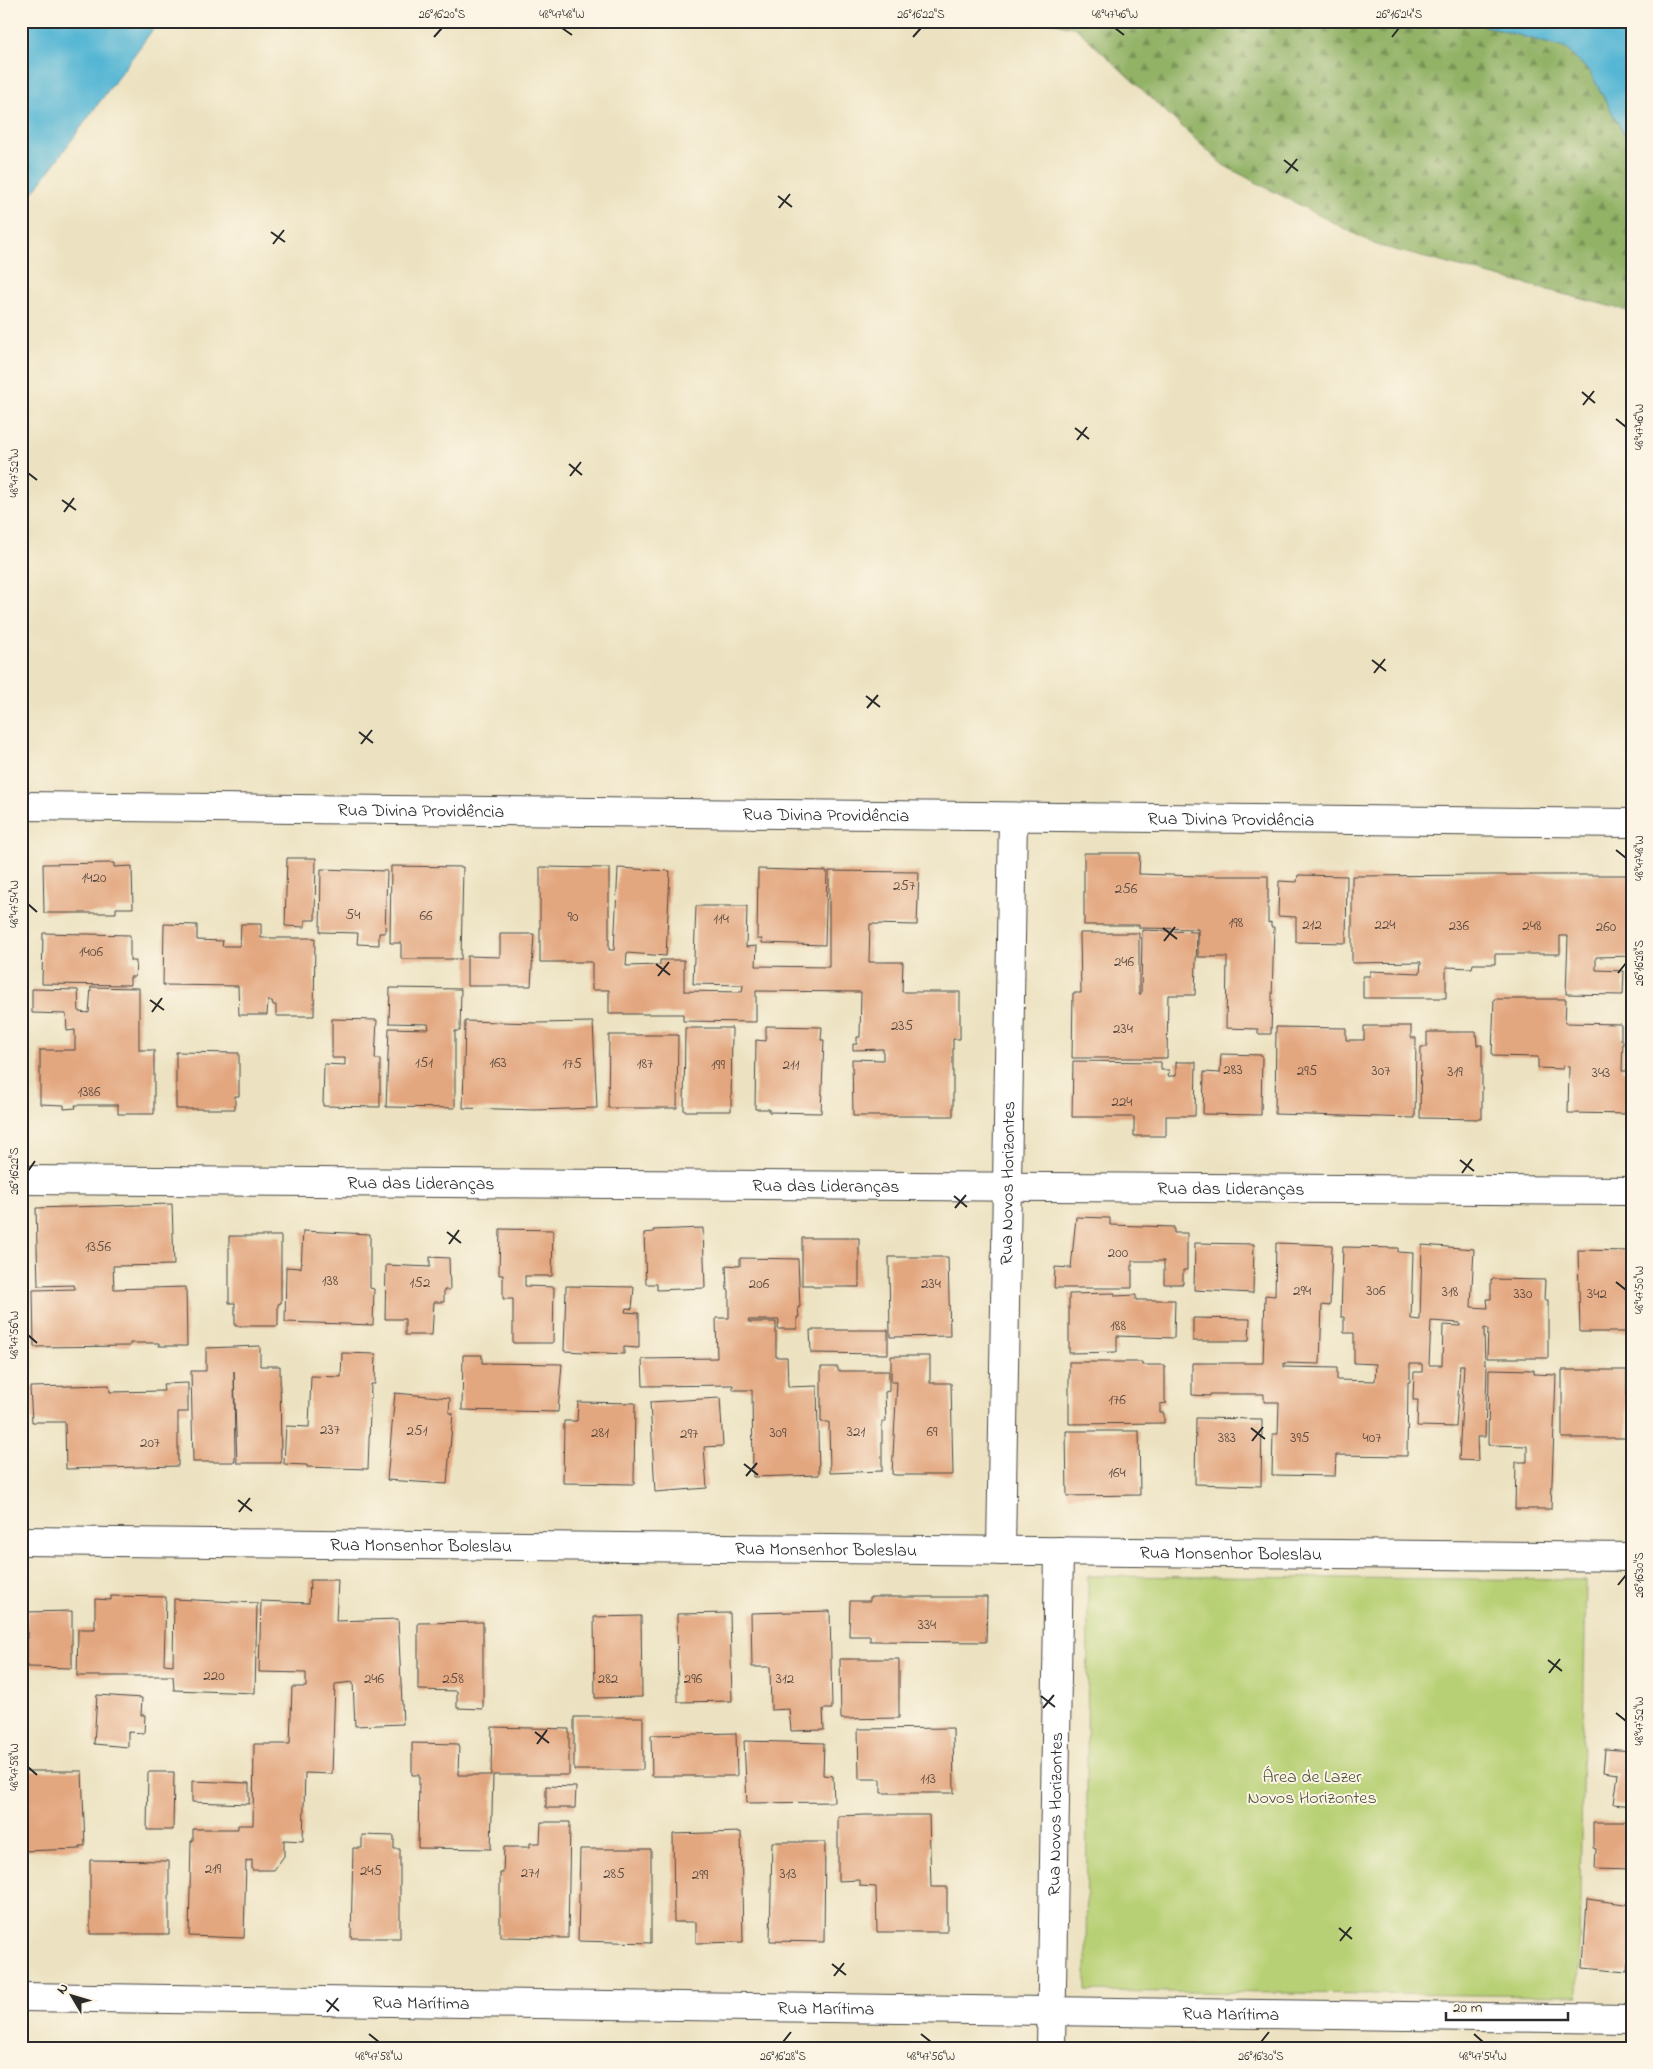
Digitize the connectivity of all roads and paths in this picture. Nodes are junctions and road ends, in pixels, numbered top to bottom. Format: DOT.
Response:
graph roads {
  1 [pos="21,806"];
  2 [pos="1013,817"];
  3 [pos="1632,823"];
  4 [pos="21,1180"];
  5 [pos="1007,1186"];
  6 [pos="1632,1191"];
  7 [pos="21,1541"];
  8 [pos="1002,1550"];
  9 [pos="1059,1552"];
  10 [pos="1632,1557"];
  11 [pos="21,1996"];
  12 [pos="1052,2011"];
  13 [pos="1632,2019"];
  14 [pos="1051,2048"];
  1 -- 2 [label="street, Rua Divina Providência"];
  2 -- 3 [label="street, Rua Divina Providência"];
  2 -- 5 [label="street, Rua Novos Horizontes"];
  4 -- 5 [label="street, Rua das Lideranças"];
  5 -- 6 [label="street, Rua das Lideranças"];
  5 -- 8 [label="street, Rua Novos Horizontes"];
  7 -- 8 [label="street, Rua Monsenhor Boleslau"];
  8 -- 9 [label="street, Rua Monsenhor Boleslau"];
  9 -- 10 [label="street, Rua Monsenhor Boleslau"];
  9 -- 12 [label="street, Rua Novos Horizontes"];
  11 -- 12 [label="street, Rua Marítima"];
  12 -- 13 [label="street, Rua Marítima"];
  12 -- 14 [label="street, Rua Novos Horizontes"];
}
